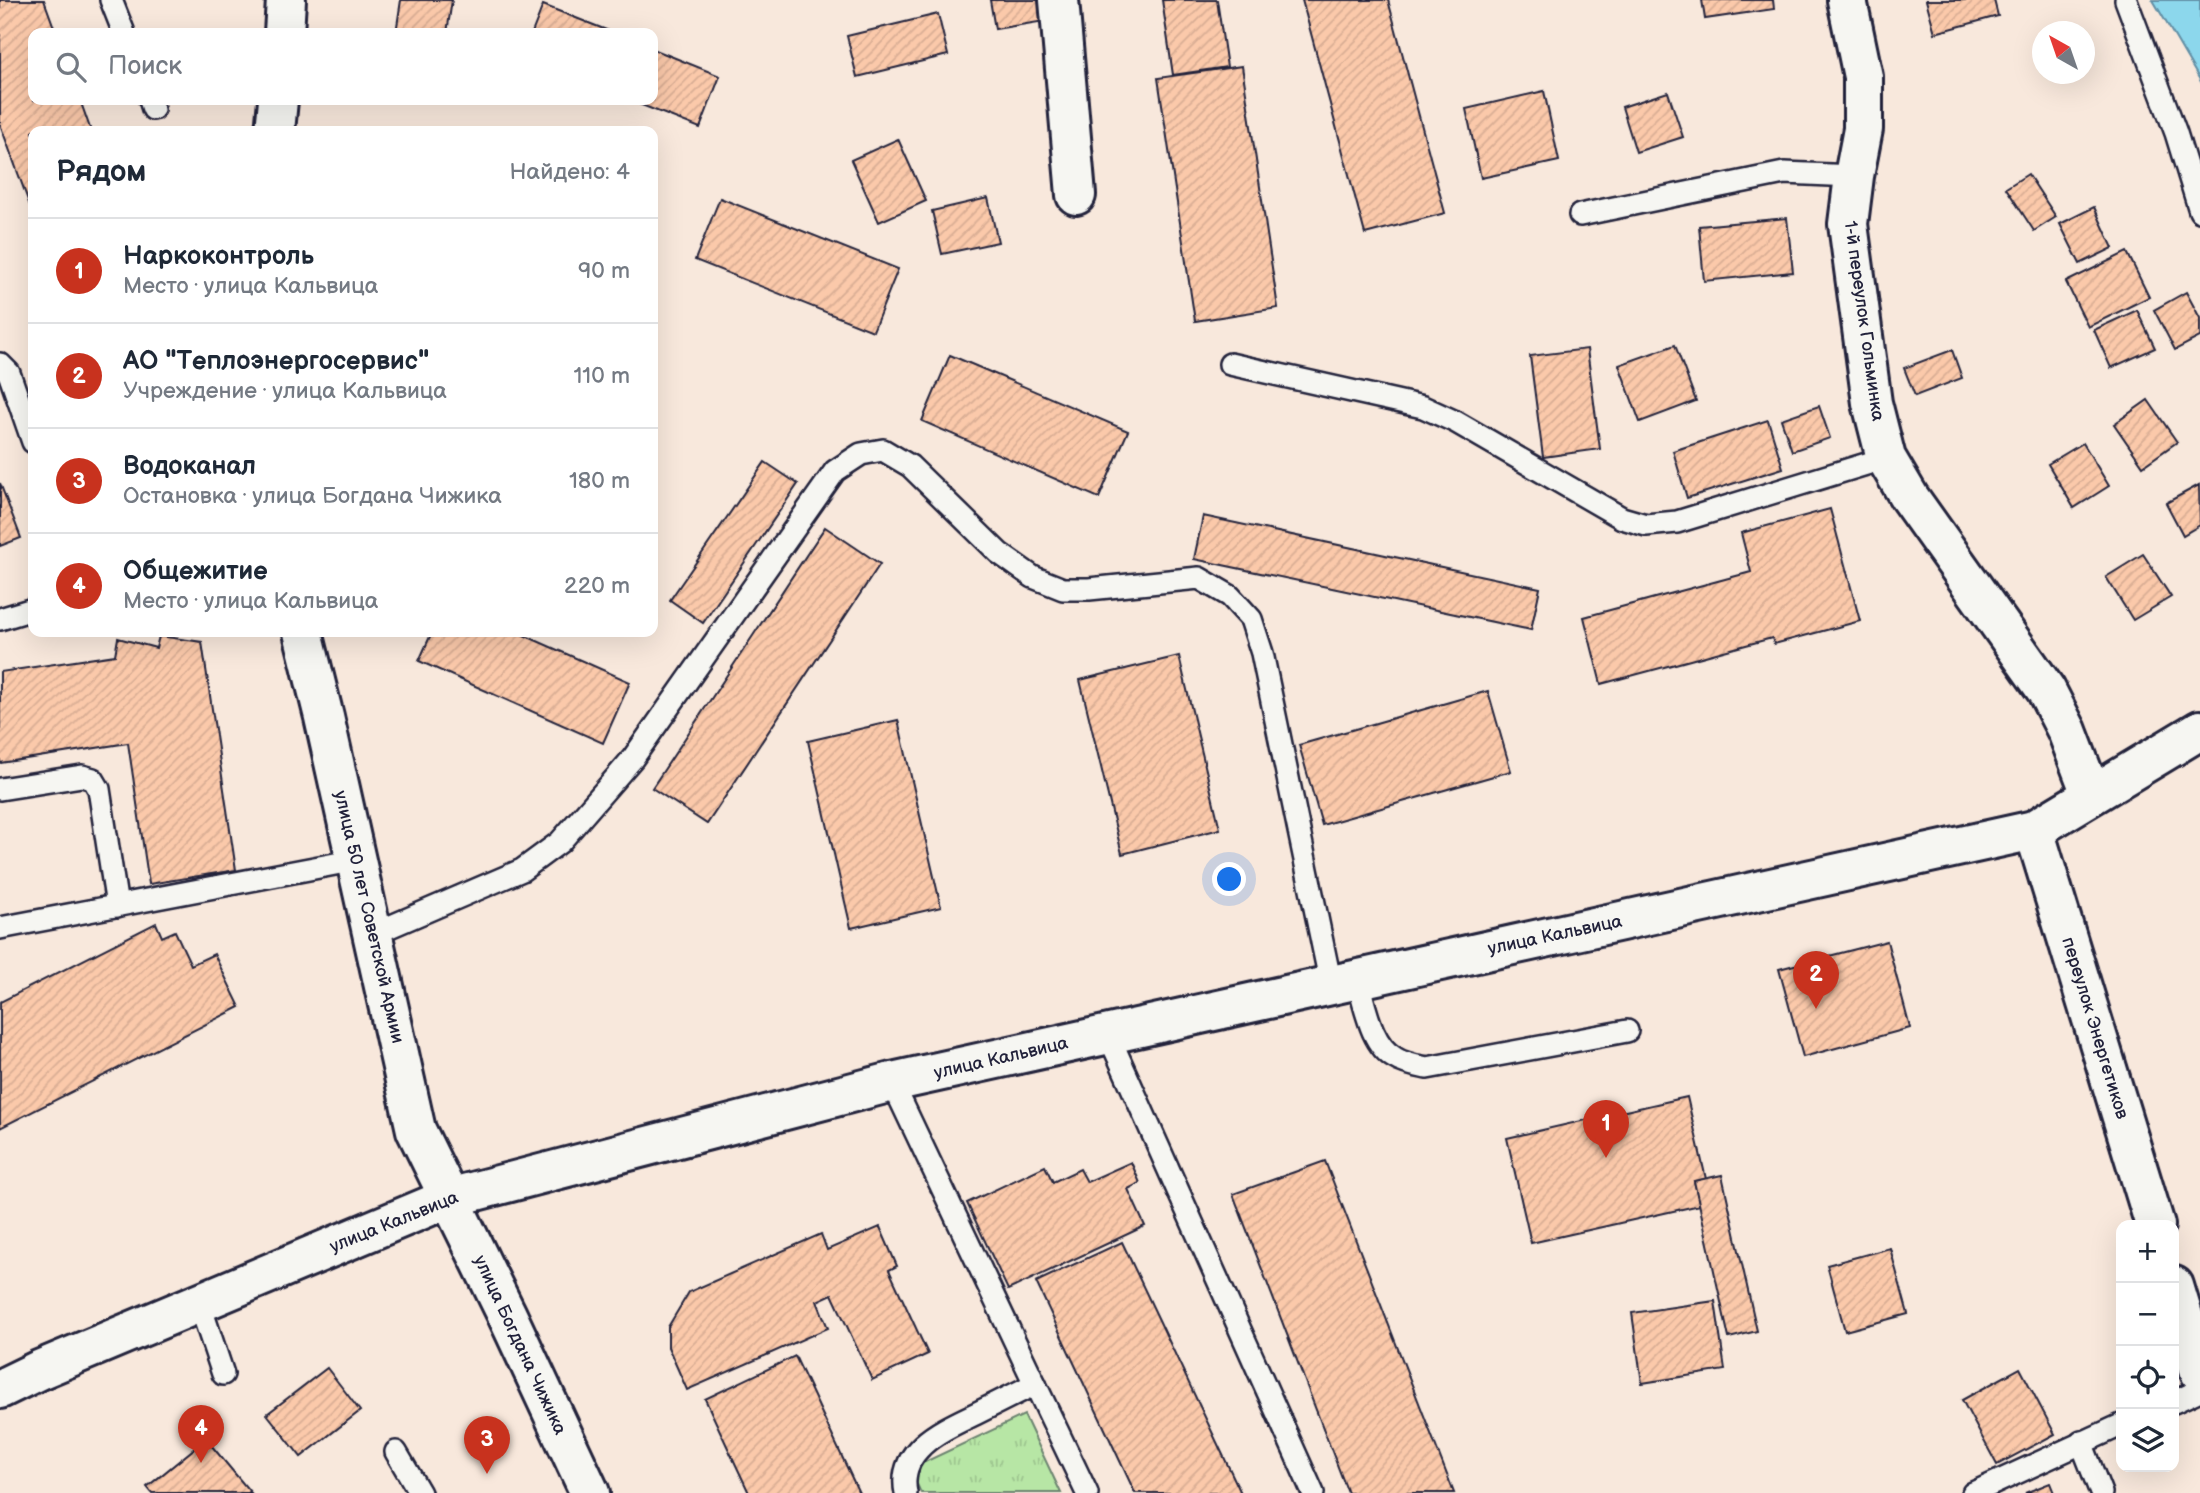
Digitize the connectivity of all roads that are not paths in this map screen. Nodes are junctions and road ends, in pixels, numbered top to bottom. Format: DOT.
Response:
graph roads {
  1 [pos="111,0"];
  2 [pos="286,0"];
  3 [pos="1059,0"];
  4 [pos="1847,0"];
  5 [pos="2126,0"];
  6 [pos="122,28"];
  7 [pos="284,28"];
  8 [pos="278,105"];
  9 [pos="275,126"];
  10 [pos="1854,176"];
  11 [pos="1076,195"];
  12 [pos="2200,211"];
  13 [pos="1580,215"];
  14 [pos="0,364"];
  15 [pos="1230,364"];
  16 [pos="28,428"];
  17 [pos="1886,458"];
  18 [pos="28,611"];
  19 [pos="0,620"];
  20 [pos="304,637"];
  21 [pos="2200,730"];
  22 [pos="0,789"];
  23 [pos="2091,794"];
  24 [pos="2034,830"];
  25 [pos="356,860"];
  26 [pos="117,906"];
  27 [pos="0,928"];
  28 [pos="373,934"];
  29 [pos="1344,982"];
  30 [pos="1627,1031"];
  31 [pos="1108,1034"];
  32 [pos="892,1082"];
  33 [pos="449,1198"];
  34 [pos="2153,1220"];
  35 [pos="199,1303"];
  36 [pos="2179,1303"];
  37 [pos="2200,1372"];
  38 [pos="223,1374"];
  39 [pos="1035,1384"];
  40 [pos="0,1390"];
  41 [pos="2200,1391"];
  42 [pos="2179,1400"];
  43 [pos="2116,1427"];
  44 [pos="2081,1442"];
  45 [pos="396,1452"];
  46 [pos="419,1493"];
  47 [pos="590,1493"];
  48 [pos="906,1493"];
  49 [pos="1087,1493"];
  50 [pos="1313,1493"];
  51 [pos="1973,1493"];
  52 [pos="2101,1493"];
  1 -- 6 [label="lane"];
  2 -- 7 [label="street"];
  3 -- 11 [label="street"];
  4 -- 10 [label="street, 1-й переулок Гольминка"];
  5 -- 12 [label="lane"];
  8 -- 9 [label="street"];
  10 -- 13 [label="lane"];
  10 -- 17 [label="street, 1-й переулок Гольминка"];
  14 -- 16 [label="lane"];
  15 -- 17 [label="lane"];
  17 -- 23 [label="street, 1-й переулок Гольминка"];
  18 -- 19 [label="lane"];
  20 -- 25 [label="street, улица 50 лет Советской Армии"];
  21 -- 23 [label="street, улица Кальвица"];
  22 -- 26 [label="lane"];
  23 -- 24 [label="street, улица Кальвица"];
  24 -- 29 [label="street, улица Кальвица"];
  24 -- 34 [label="street, переулок Энергетиков"];
  25 -- 26 [label="lane"];
  25 -- 28 [label="street, улица 50 лет Советской Армии"];
  26 -- 27 [label="lane"];
  28 -- 29 [label="lane"];
  28 -- 33 [label="street, улица 50 лет Советской Армии"];
  29 -- 30 [label="lane"];
  29 -- 31 [label="street, улица Кальвица"];
  31 -- 32 [label="street, улица Кальвица"];
  31 -- 50 [label="lane"];
  32 -- 33 [label="street, улица Кальвица"];
  32 -- 39 [label="lane"];
  33 -- 35 [label="street, улица Кальвица"];
  33 -- 47 [label="street, улица Богдана Чижика"];
  35 -- 38 [label="lane"];
  35 -- 40 [label="street, улица Кальвица"];
  36 -- 37 [label="street"];
  39 -- 48 [label="lane"];
  39 -- 49 [label="lane"];
  41 -- 42 [label="lane"];
  43 -- 44 [label="lane"];
  44 -- 51 [label="lane"];
  44 -- 52 [label="lane"];
  45 -- 46 [label="lane"];
}
